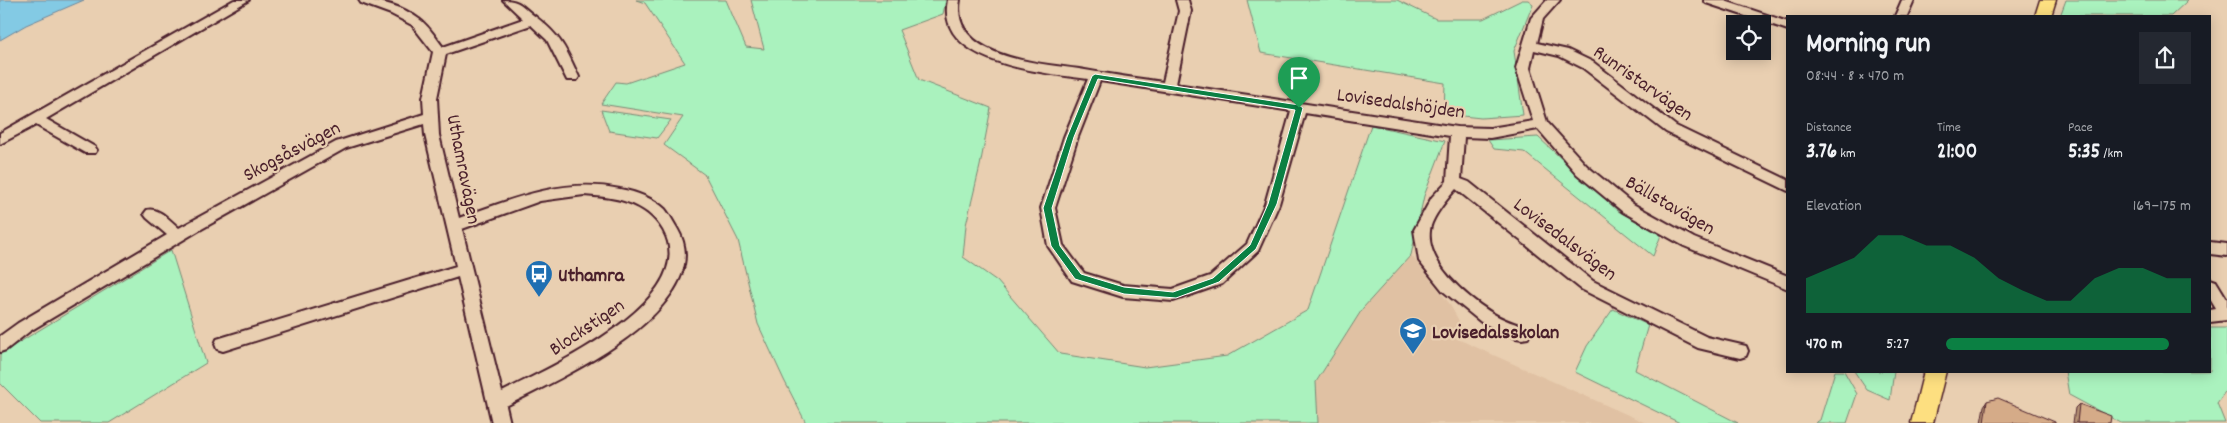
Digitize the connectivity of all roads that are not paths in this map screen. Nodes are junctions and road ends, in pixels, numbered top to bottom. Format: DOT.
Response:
graph roads {
  1 [pos="365,0"];
  2 [pos="509,0"];
  3 [pos="954,0"];
  4 [pos="1182,0"];
  5 [pos="1710,0"];
  6 [pos="1908,0"];
  7 [pos="2048,0"];
  8 [pos="1550,1"];
  9 [pos="233,2"];
  10 [pos="1901,15"];
  11 [pos="2043,15"];
  12 [pos="532,20"];
  13 [pos="1786,25"];
  14 [pos="1529,45"];
  15 [pos="440,52"];
  16 [pos="1095,76"];
  17 [pos="572,77"];
  18 [pos="1168,88"];
  19 [pos="1299,108"];
  20 [pos="431,117"];
  21 [pos="35,118"];
  22 [pos="1541,124"];
  23 [pos="1457,132"];
  24 [pos="0,139"];
  25 [pos="90,150"];
  26 [pos="1454,182"];
  27 [pos="1786,185"];
  28 [pos="152,214"];
  29 [pos="454,226"];
  30 [pos="178,236"];
  31 [pos="2211,248"];
  32 [pos="2227,250"];
  33 [pos="464,269"];
  34 [pos="1786,281"];
  35 [pos="2211,287"];
  36 [pos="2227,313"];
  37 [pos="2211,316"];
  38 [pos="1522,333"];
  39 [pos="2,342"];
  40 [pos="223,344"];
  41 [pos="1740,351"];
  42 [pos="1934,373"];
  43 [pos="496,403"];
  44 [pos="501,423"];
  45 [pos="1922,423"];
  1 -- 15 [label="street"];
  2 -- 12 [label="street"];
  3 -- 16 [label="street, Lovisedalshöjden"];
  4 -- 18 [label="street"];
  5 -- 13 [label="street"];
  6 -- 10 [label="street"];
  7 -- 11 [label="main road"];
  8 -- 14 [label="street, Bällstavägen"];
  9 -- 21 [label="street"];
  12 -- 15 [label="street"];
  12 -- 17 [label="street"];
  14 -- 22 [label="street, Bällstavägen"];
  14 -- 27 [label="street, Runristarvägen"];
  15 -- 20 [label="street, Uthamravägen"];
  16 -- 18 [label="street, Lovisedalshöjden"];
  16 -- 19 [label="street"];
  18 -- 19 [label="street, Lovisedalshöjden"];
  19 -- 23 [label="street, Lovisedalshöjden"];
  20 -- 29 [label="street, Uthamravägen"];
  20 -- 30 [label="street, Skogsåsvägen"];
  21 -- 24 [label="street"];
  21 -- 25 [label="street"];
  22 -- 23 [label="street, Lovisedalshöjden"];
  22 -- 34 [label="street, Bällstavägen"];
  23 -- 26 [label="street"];
  26 -- 38 [label="street"];
  26 -- 41 [label="street, Lovisedalsvägen"];
  28 -- 30 [label="street"];
  29 -- 33 [label="street, Uthamravägen"];
  29 -- 43 [label="street, Blockstigen"];
  30 -- 39 [label="street, Skogsåsvägen"];
  31 -- 32 [label="street"];
  33 -- 40 [label="street"];
  33 -- 43 [label="street, Uthamravägen"];
  35 -- 36 [label="street"];
  36 -- 37 [label="street"];
  42 -- 45 [label="main road"];
  43 -- 44 [label="street, Uthamravägen"];
}
